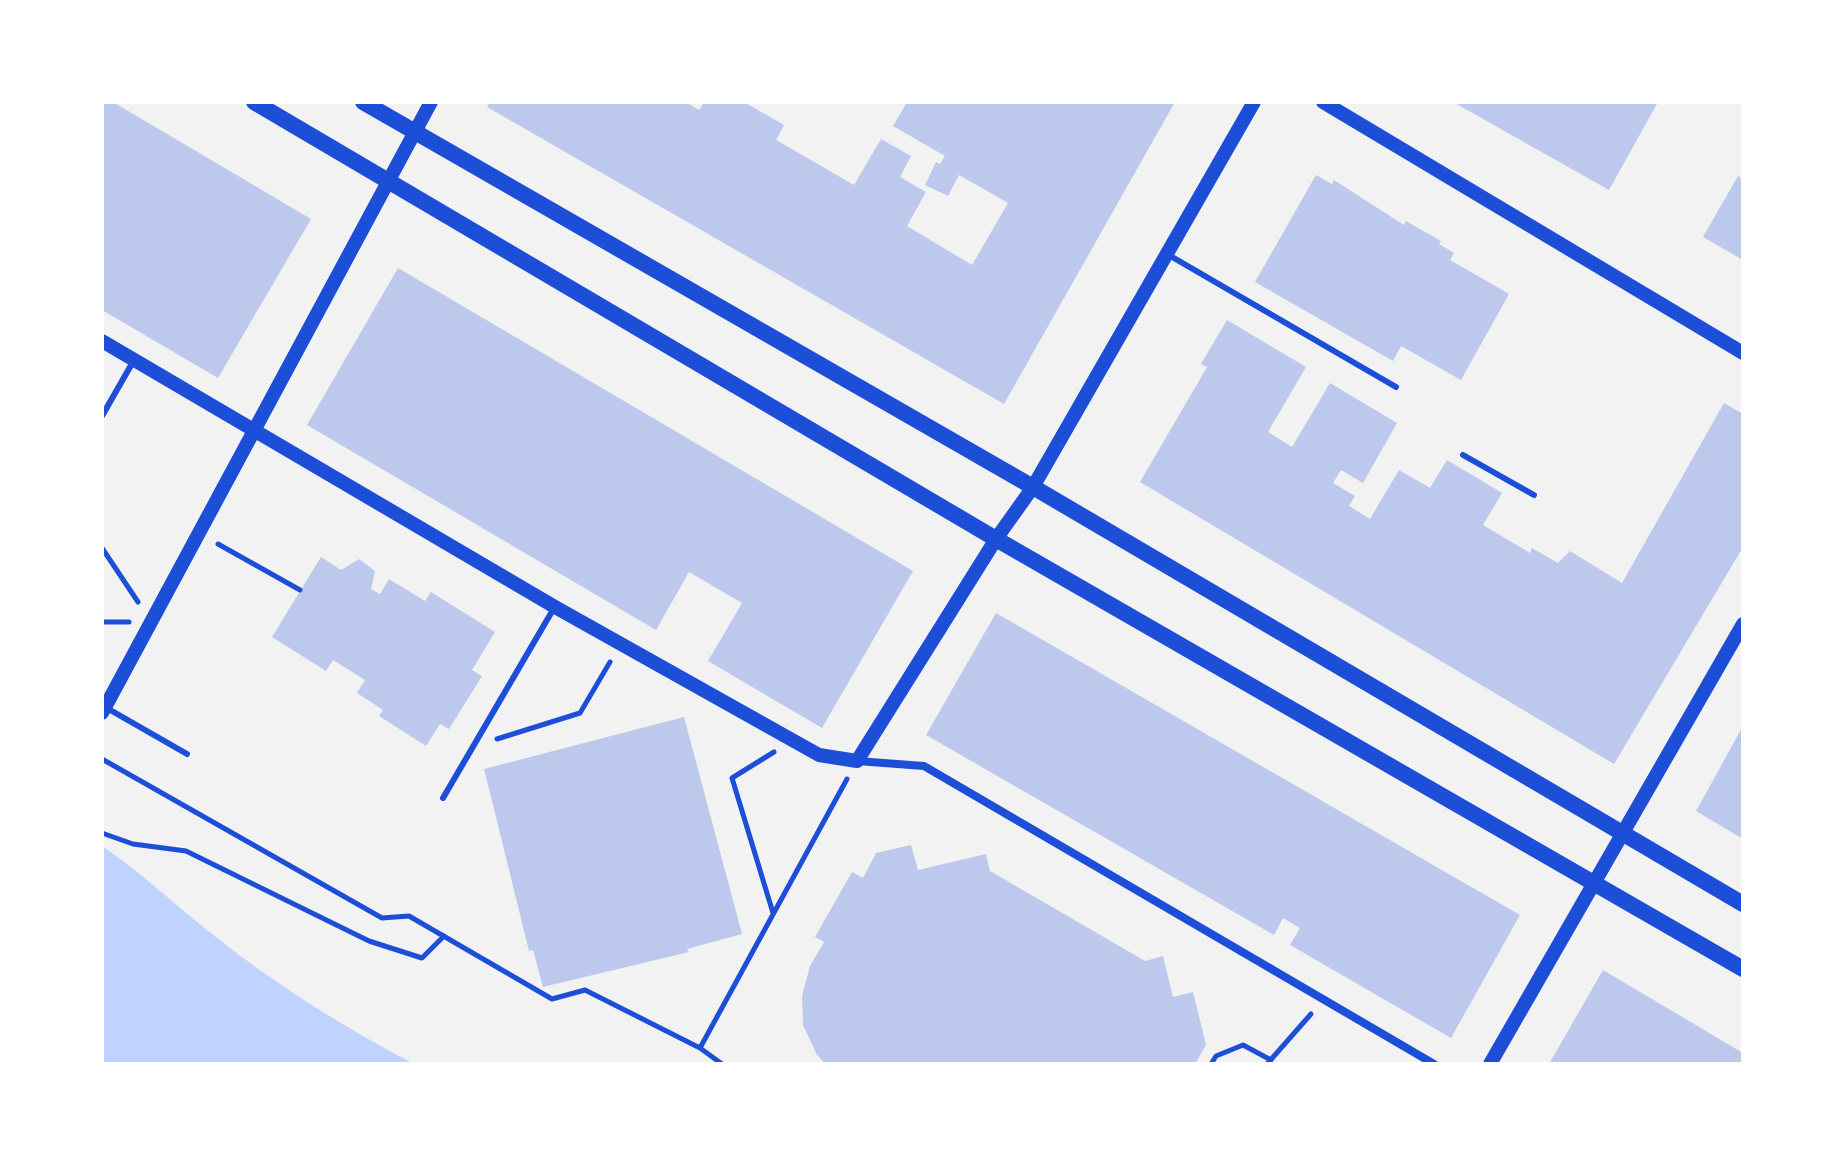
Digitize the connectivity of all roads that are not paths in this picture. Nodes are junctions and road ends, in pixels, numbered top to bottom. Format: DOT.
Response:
graph roads {
  1 [pos="254,102"];
  2 [pos="363,102"];
  3 [pos="431,102"];
  4 [pos="1254,102"];
  5 [pos="1323,102"];
  6 [pos="415,132"];
  7 [pos="388,180"];
  8 [pos="1167,254"];
  9 [pos="102,341"];
  10 [pos="1743,353"];
  11 [pos="134,359"];
  12 [pos="1396,387"];
  13 [pos="102,416"];
  14 [pos="254,429"];
  15 [pos="1463,455"];
  16 [pos="1033,487"];
  17 [pos="1534,495"];
  18 [pos="996,539"];
  19 [pos="555,607"];
  20 [pos="1743,624"];
  21 [pos="104,710"];
  22 [pos="187,754"];
  23 [pos="857,761"];
  24 [pos="443,798"];
  25 [pos="1625,835"];
  26 [pos="1597,884"];
  27 [pos="1743,904"];
  28 [pos="1743,969"];
  29 [pos="1434,1064"];
  30 [pos="1490,1064"];
  1 -- 7 [label="main road"];
  2 -- 6 [label="main road"];
  3 -- 6 [label="street"];
  4 -- 8 [label="street"];
  5 -- 10 [label="street"];
  6 -- 7 [label="street"];
  6 -- 16 [label="main road"];
  7 -- 14 [label="street"];
  7 -- 18 [label="main road"];
  8 -- 12 [label="lane"];
  8 -- 16 [label="street"];
  9 -- 11 [label="street"];
  11 -- 13 [label="lane"];
  11 -- 14 [label="street"];
  14 -- 19 [label="street"];
  14 -- 21 [label="street"];
  15 -- 17 [label="lane"];
  16 -- 18 [label="street"];
  16 -- 25 [label="main road"];
  18 -- 23 [label="street"];
  18 -- 26 [label="main road"];
  19 -- 23 [label="street"];
  19 -- 24 [label="lane"];
  20 -- 25 [label="street"];
  21 -- 22 [label="lane"];
  23 -- 29 [label="street"];
  25 -- 26 [label="street"];
  25 -- 27 [label="main road"];
  26 -- 28 [label="main road"];
  26 -- 30 [label="street"];
}
